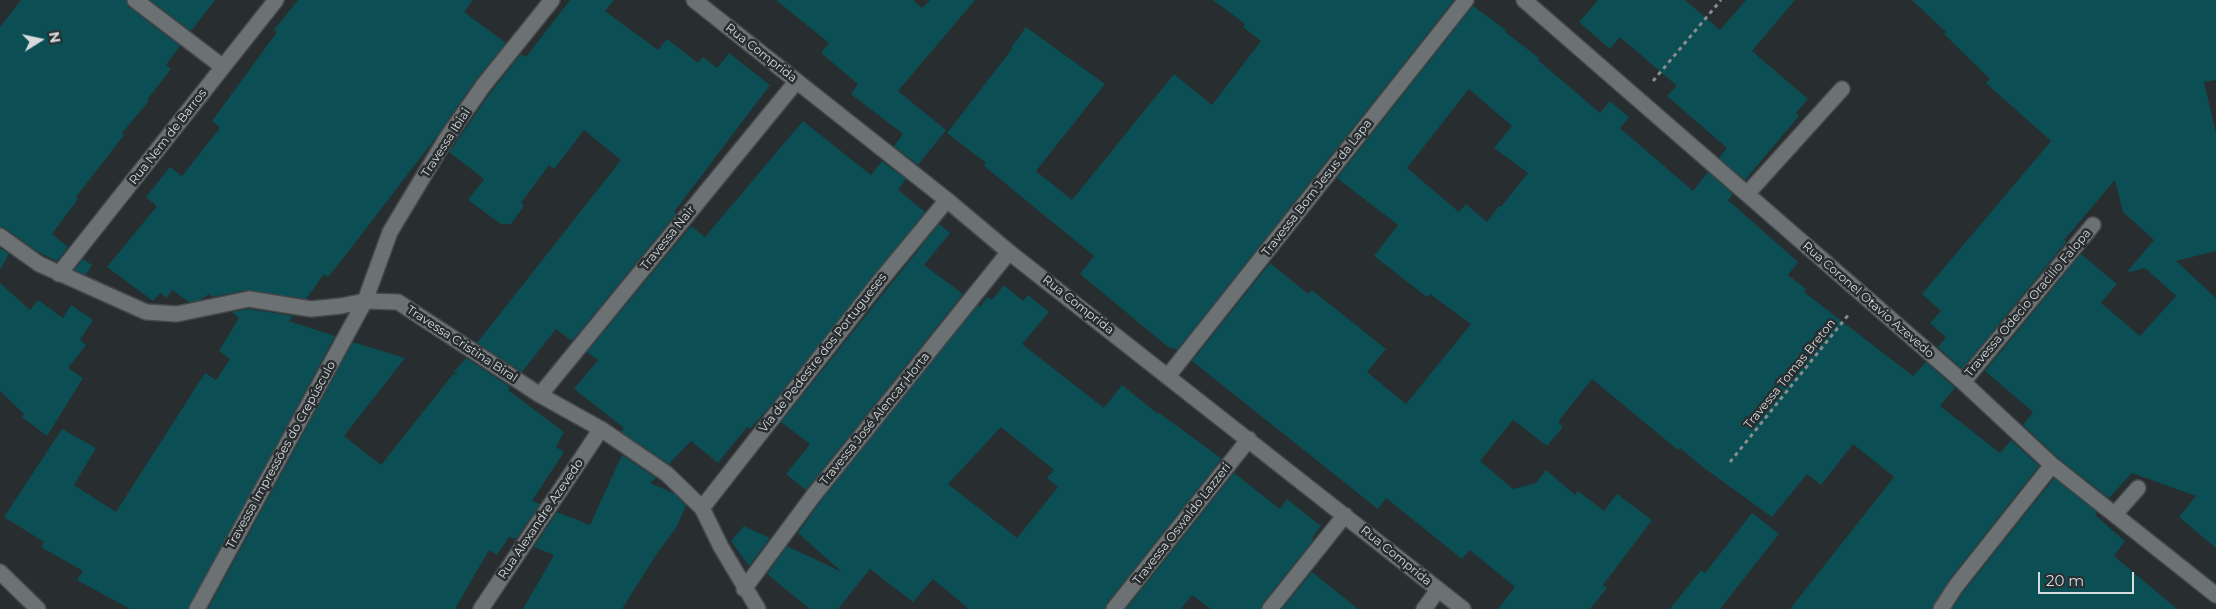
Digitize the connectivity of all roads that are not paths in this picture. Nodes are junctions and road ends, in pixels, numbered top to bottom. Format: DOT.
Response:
graph roads {
  1 [pos="135,0"];
  2 [pos="276,0"];
  3 [pos="552,0"];
  4 [pos="694,0"];
  5 [pos="1466,0"];
  6 [pos="1524,0"];
  7 [pos="223,68"];
  8 [pos="796,82"];
  9 [pos="1842,89"];
  10 [pos="1747,194"];
  11 [pos="947,200"];
  12 [pos="2094,225"];
  13 [pos="0,236"];
  14 [pos="1009,252"];
  15 [pos="59,274"];
  16 [pos="365,301"];
  17 [pos="1168,376"];
  18 [pos="1963,382"];
  19 [pos="540,395"];
  20 [pos="600,429"];
  21 [pos="1249,439"];
  22 [pos="2052,465"];
  23 [pos="2138,488"];
  24 [pos="702,508"];
  25 [pos="2115,514"];
  26 [pos="1345,515"];
  27 [pos="0,572"];
  28 [pos="744,589"];
  29 [pos="1438,590"];
  30 [pos="2216,595"];
  31 [pos="38,609"];
  32 [pos="197,609"];
  33 [pos="481,609"];
  34 [pos="758,609"];
  35 [pos="1114,609"];
  36 [pos="1270,609"];
  37 [pos="1424,609"];
  38 [pos="1463,609"];
  39 [pos="1941,609"];
  1 -- 7 [label="street"];
  2 -- 7 [label="street, Rua Nem de Barros"];
  3 -- 16 [label="street, Travessa Ibiai"];
  4 -- 8 [label="street, Rua Comprida"];
  5 -- 17 [label="street, Travessa Bom Jesus da Lapa"];
  6 -- 10 [label="street, Rua Coronel Otavio Azevedo"];
  7 -- 15 [label="street, Rua Nem de Barros"];
  8 -- 11 [label="street, Rua Comprida"];
  8 -- 19 [label="street, Travessa Nair"];
  9 -- 10 [label="street"];
  10 -- 18 [label="street, Rua Coronel Otavio Azevedo"];
  11 -- 14 [label="street, Rua Comprida"];
  11 -- 24 [label="street, Via de Pedestre dos Portugueses"];
  12 -- 18 [label="street, Travessa Odecio Oracilio Falopa"];
  13 -- 15 [label="street, Travessa Cristina Biral"];
  14 -- 17 [label="street, Rua Comprida"];
  14 -- 28 [label="street, Travessa José Alencar Horta"];
  15 -- 16 [label="street, Travessa Cristina Biral"];
  16 -- 19 [label="street, Travessa Cristina Biral"];
  16 -- 32 [label="street, Travessa Impressões do Crepúsculo"];
  17 -- 21 [label="street, Rua Comprida"];
  18 -- 22 [label="street, Rua Coronel Otavio Azevedo"];
  19 -- 20 [label="street, Travessa Cristina Biral"];
  20 -- 24 [label="street, Travessa Cristina Biral"];
  20 -- 33 [label="street, Rua Alexandre Azevedo"];
  21 -- 26 [label="street, Rua Comprida"];
  21 -- 35 [label="street, Travessa Oswaldo Lazzeri"];
  22 -- 25 [label="street, Rua Coronel Otavio Azevedo"];
  22 -- 39 [label="street"];
  23 -- 25 [label="street"];
  24 -- 28 [label="street, Travessa Cristina Biral"];
  25 -- 30 [label="street, Rua Coronel Otavio Azevedo"];
  26 -- 29 [label="street, Rua Comprida"];
  26 -- 36 [label="street"];
  27 -- 31 [label="street"];
  28 -- 34 [label="street, Travessa Cristina Biral"];
  29 -- 37 [label="street"];
  29 -- 38 [label="street, Rua Comprida"];
}
